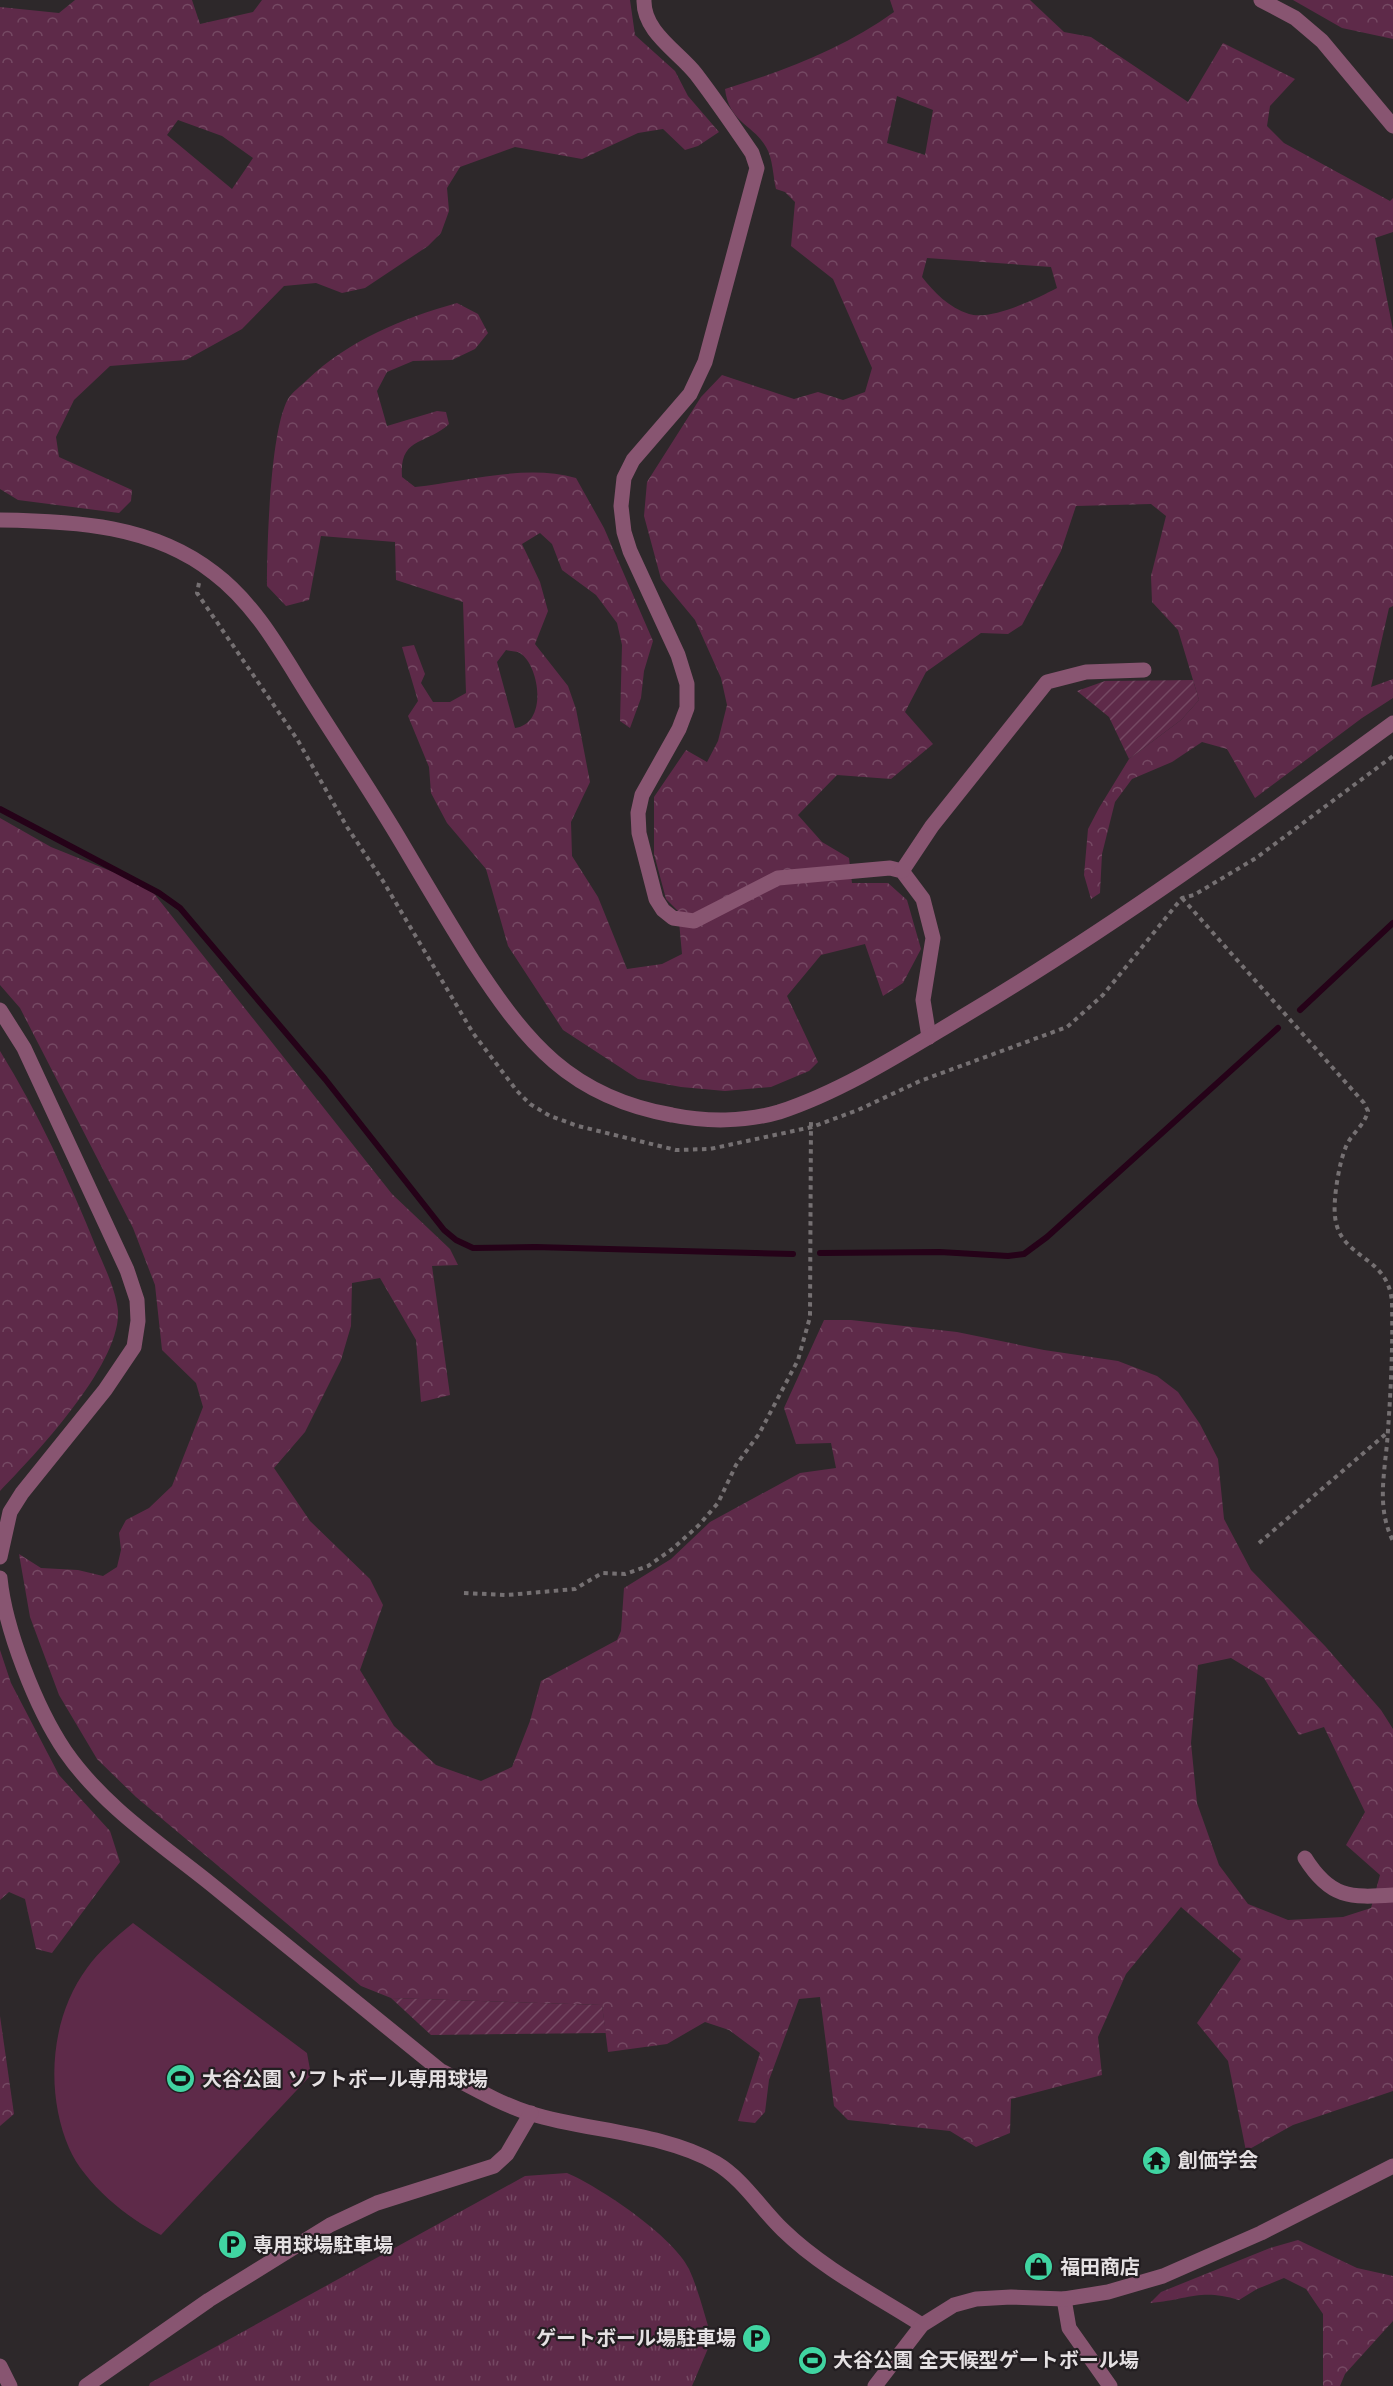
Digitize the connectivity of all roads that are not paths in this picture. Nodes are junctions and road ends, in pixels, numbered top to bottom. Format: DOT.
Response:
graph roads {
  1 [pos="644,0"];
  2 [pos="1261,0"];
  3 [pos="1393,126"];
  4 [pos="0,519"];
  5 [pos="1144,670"];
  6 [pos="1393,723"];
  7 [pos="902,871"];
  8 [pos="0,1010"];
  9 [pos="929,1037"];
  10 [pos="5,1509"];
  11 [pos="0,1557"];
  12 [pos="0,1578"];
  13 [pos="1305,1858"];
  14 [pos="1393,1895"];
  15 [pos="531,2114"];
  16 [pos="1393,2166"];
  17 [pos="1064,2300"];
  18 [pos="922,2325"];
  19 [pos="0,2366"];
  20 [pos="10,2386"];
  21 [pos="86,2386"];
  22 [pos="875,2386"];
  23 [pos="1110,2386"];
  1 -- 7 [label="street"];
  2 -- 3 [label="street"];
  4 -- 9 [label="street"];
  5 -- 7 [label="street"];
  6 -- 9 [label="street"];
  7 -- 9 [label="street"];
  8 -- 10 [label="street"];
  10 -- 11 [label="street"];
  12 -- 15 [label="street"];
  13 -- 14 [label="street"];
  15 -- 18 [label="street"];
  15 -- 21 [label="street"];
  16 -- 17 [label="street"];
  17 -- 18 [label="street"];
  17 -- 23 [label="street"];
  18 -- 22 [label="street"];
  19 -- 20 [label="street"];
}
